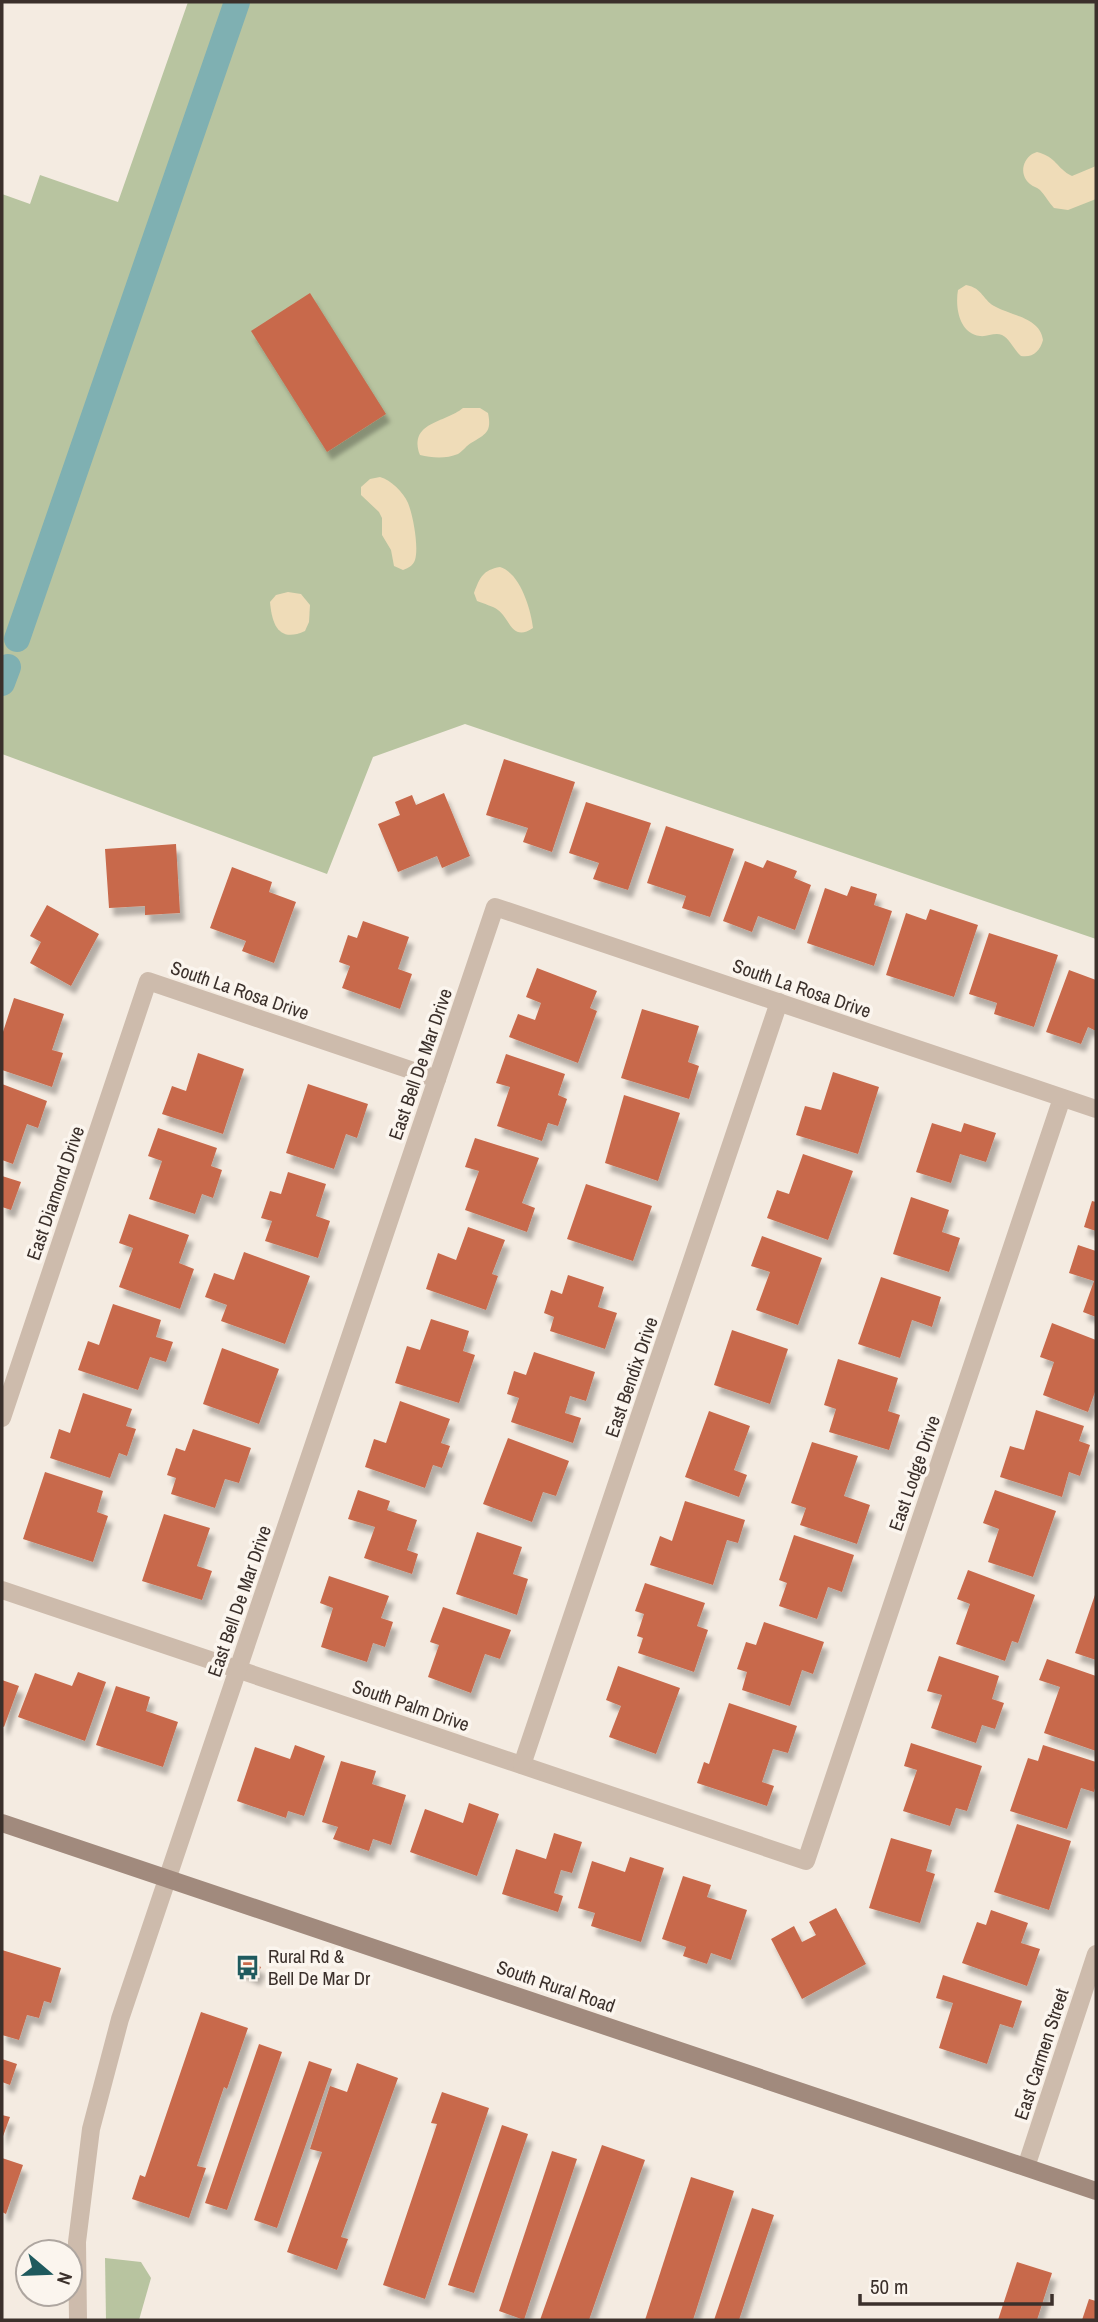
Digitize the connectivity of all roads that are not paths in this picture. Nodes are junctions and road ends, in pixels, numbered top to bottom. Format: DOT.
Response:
graph roads {
  1 [pos="495,907"];
  2 [pos="148,981"];
  3 [pos="779,1002"];
  4 [pos="437,1079"];
  5 [pos="1062,1098"];
  6 [pos="1096,1110"];
  7 [pos="2,1418"];
  8 [pos="2,1590"];
  9 [pos="239,1670"];
  10 [pos="522,1765"];
  11 [pos="2,1823"];
  12 [pos="806,1861"];
  13 [pos="167,1879"];
  14 [pos="1096,1954"];
  15 [pos="1026,2167"];
  16 [pos="1096,2191"];
  17 [pos="78,2320"];
  1 -- 3 [label="street, South La Rosa Drive"];
  1 -- 4 [label="street, East Bell De Mar Drive"];
  2 -- 4 [label="street, South La Rosa Drive"];
  2 -- 7 [label="street, East Diamond Drive"];
  3 -- 5 [label="street, South La Rosa Drive"];
  3 -- 10 [label="street, East Bendix Drive"];
  4 -- 9 [label="street, East Bell De Mar Drive"];
  5 -- 6 [label="street, South La Rosa Drive"];
  5 -- 12 [label="street, East Lodge Drive"];
  8 -- 9 [label="street, South Palm Drive"];
  9 -- 10 [label="street, South Palm Drive"];
  9 -- 13 [label="street, East Bell De Mar Drive"];
  10 -- 12 [label="street, South Palm Drive"];
  11 -- 13 [label="main road, South Rural Road"];
  13 -- 15 [label="main road, South Rural Road"];
  13 -- 17 [label="street, East Bell De Mar Drive"];
  14 -- 15 [label="street, East Carmen Street"];
  15 -- 16 [label="main road, South Rural Road"];
}
